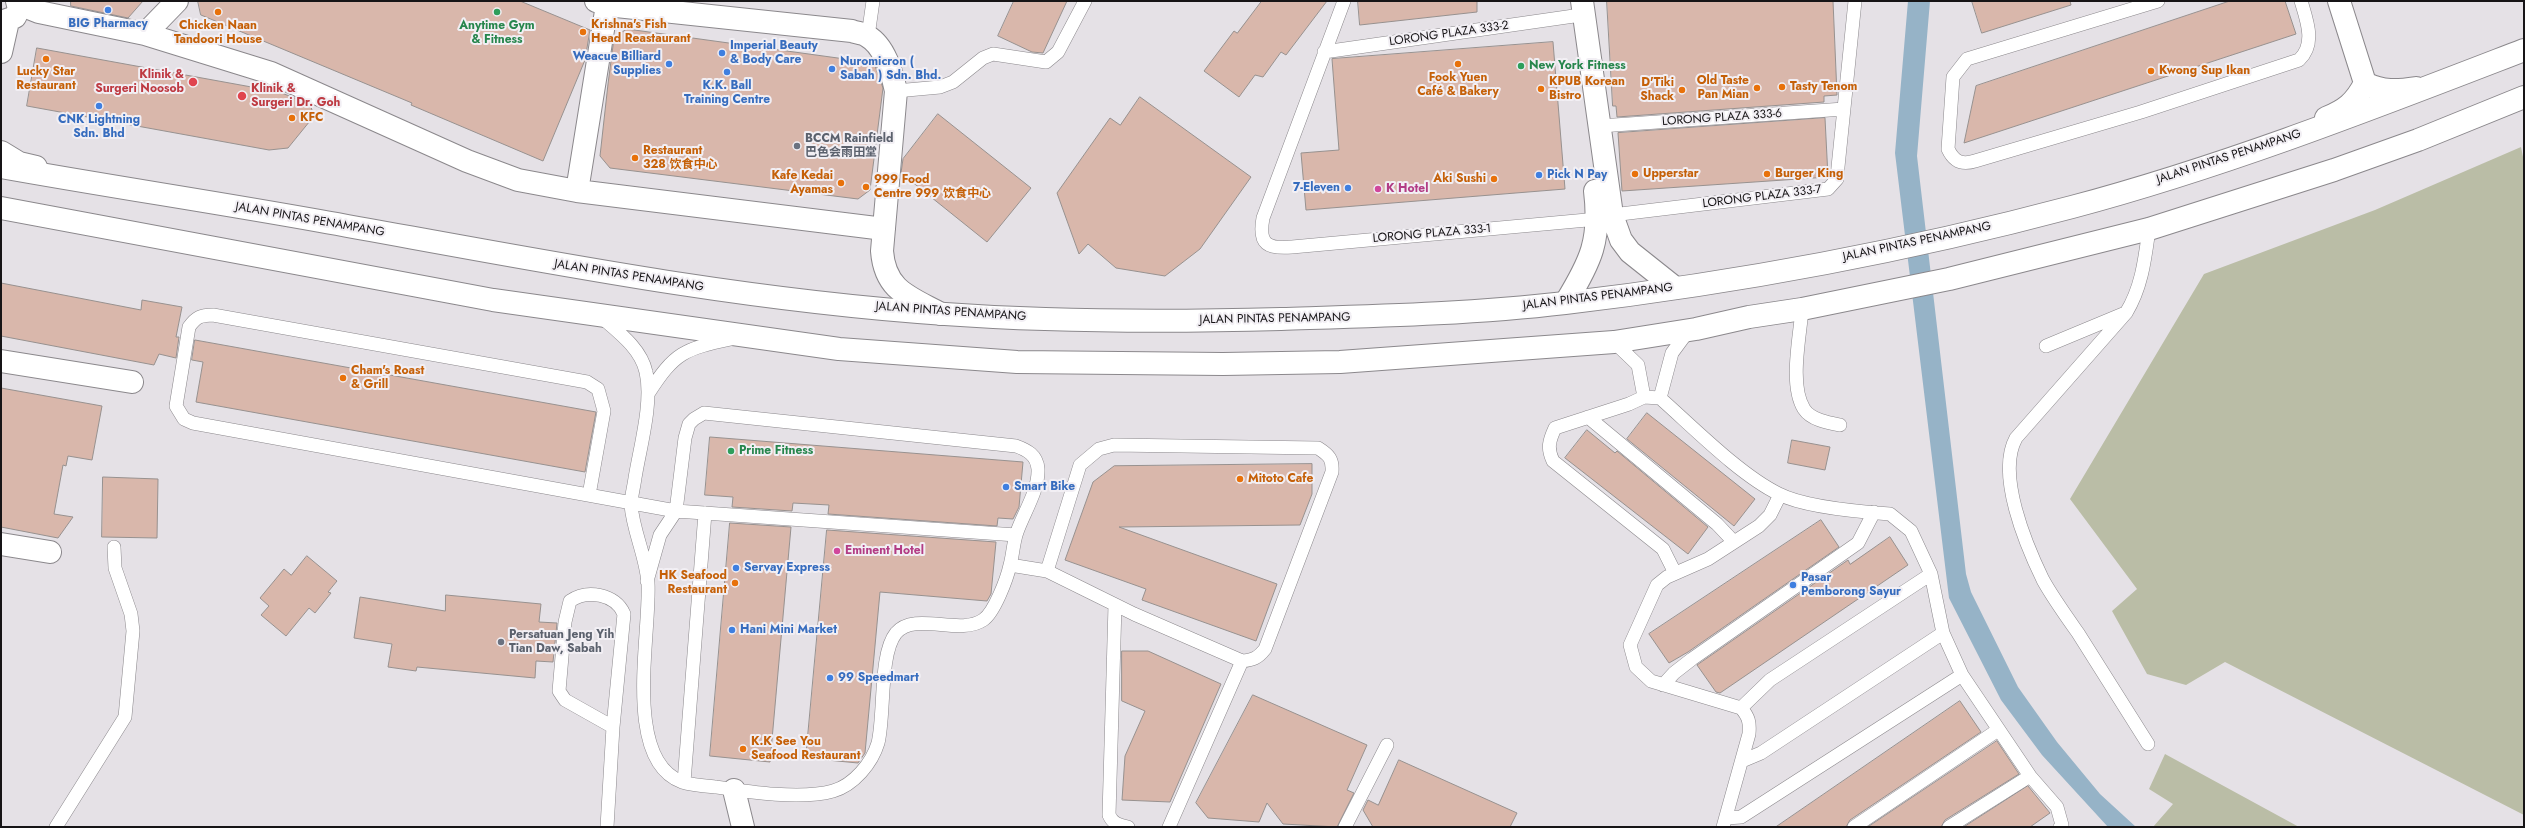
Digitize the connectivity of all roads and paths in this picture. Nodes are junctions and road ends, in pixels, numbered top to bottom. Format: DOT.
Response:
graph roads {
  1 [pos="177,1"];
  2 [pos="873,1"];
  3 [pos="1084,1"];
  4 [pos="1344,1"];
  5 [pos="1855,1"];
  6 [pos="2158,1"];
  7 [pos="2301,1"];
  8 [pos="2339,1"];
  9 [pos="601,3"];
  10 [pos="1576,6"];
  11 [pos="692,7"];
  12 [pos="12,12"];
  13 [pos="146,34"];
  14 [pos="868,36"];
  15 [pos="2524,50"];
  16 [pos="1,52"];
  17 [pos="1324,52"];
  18 [pos="2365,83"];
  19 [pos="2432,85"];
  20 [pos="896,91"];
  21 [pos="2524,97"];
  22 [pos="1844,109"];
  23 [pos="1600,126"];
  24 [pos="2259,148"];
  25 [pos="1,152"];
  26 [pos="1,167"];
  27 [pos="116,187"];
  28 [pos="577,191"];
  29 [pos="1,208"];
  30 [pos="1605,217"];
  31 [pos="884,229"];
  32 [pos="2149,229"];
  33 [pos="1674,287"];
  34 [pos="1566,302"];
  35 [pos="1802,309"];
  36 [pos="2126,313"];
  37 [pos="941,314"];
  38 [pos="599,315"];
  39 [pos="1689,330"];
  40 [pos="745,336"];
  41 [pos="1614,342"];
  42 [pos="2046,346"];
  43 [pos="1,361"];
  44 [pos="132,382"];
  45 [pos="648,394"];
  46 [pos="1644,397"];
  47 [pos="1660,398"];
  48 [pos="1588,417"];
  49 [pos="1840,425"];
  50 [pos="589,495"];
  51 [pos="1780,495"];
  52 [pos="631,505"];
  53 [pos="676,511"];
  54 [pos="1874,512"];
  55 [pos="705,513"];
  56 [pos="1016,535"];
  57 [pos="1734,542"];
  58 [pos="1,544"];
  59 [pos="114,547"];
  60 [pos="50,552"];
  61 [pos="1010,565"];
  62 [pos="1047,571"];
  63 [pos="1675,573"];
  64 [pos="1931,574"];
  65 [pos="648,581"];
  66 [pos="1116,605"];
  67 [pos="1943,633"];
  68 [pos="1242,661"];
  69 [pos="1962,675"];
  70 [pos="1663,685"];
  71 [pos="1741,708"];
  72 [pos="613,727"];
  73 [pos="1998,730"];
  74 [pos="2148,744"];
  75 [pos="1387,745"];
  76 [pos="1742,761"];
  77 [pos="2030,776"];
  78 [pos="684,782"];
  79 [pos="734,790"];
  80 [pos="1725,822"];
  81 [pos="56,827"];
  82 [pos="607,827"];
  83 [pos="742,827"];
  84 [pos="1128,827"];
  85 [pos="1169,827"];
  86 [pos="1345,827"];
  87 [pos="1854,827"];
  88 [pos="1949,827"];
  89 [pos="2060,827"];
  1 -- 13 [label="main road"];
  2 -- 14 [label="lane"];
  3 -- 20 [label="lane"];
  4 -- 17 [label="lane"];
  5 -- 22 [label="lane, LORONG PLAZA 333-7"];
  6 -- 7 [label="lane"];
  8 -- 18 [label="main road"];
  9 -- 11 [label="main road"];
  9 -- 28 [label="main road"];
  10 -- 17 [label="lane, LORONG PLAZA 333-2"];
  10 -- 23 [label="main road"];
  10 -- 30 [label="main road"];
  11 -- 14 [label="main road"];
  12 -- 13 [label="main road"];
  12 -- 16 [label="main road"];
  13 -- 28 [label="main road"];
  14 -- 20 [label="main road"];
  15 -- 19 [label="main road, JALAN PINTAS PENAMPANG"];
  17 -- 30 [label="lane, LORONG PLAZA 333-1"];
  18 -- 19 [label="main road"];
  18 -- 24 [label="main road"];
  19 -- 24 [label="main road, JALAN PINTAS PENAMPANG"];
  20 -- 31 [label="main road"];
  21 -- 32 [label="main road"];
  22 -- 23 [label="lane, LORONG PLAZA 333-6"];
  22 -- 30 [label="lane, LORONG PLAZA 333-7"];
  23 -- 30 [label="main road"];
  24 -- 33 [label="main road, JALAN PINTAS PENAMPANG"];
  25 -- 27 [label="main road"];
  26 -- 27 [label="main road, JALAN PINTAS PENAMPANG"];
  27 -- 37 [label="main road, JALAN PINTAS PENAMPANG"];
  28 -- 31 [label="main road"];
  29 -- 38 [label="main road"];
  30 -- 33 [label="main road"];
  30 -- 34 [label="main road"];
  31 -- 37 [label="main road"];
  32 -- 35 [label="main road"];
  32 -- 36 [label="lane"];
  33 -- 34 [label="main road, JALAN PINTAS PENAMPANG"];
  34 -- 37 [label="main road, JALAN PINTAS PENAMPANG"];
  35 -- 39 [label="main road"];
  35 -- 49 [label="lane"];
  36 -- 42 [label="lane"];
  36 -- 74 [label="lane"];
  38 -- 40 [label="main road"];
  38 -- 45 [label="lane"];
  39 -- 41 [label="main road"];
  39 -- 47 [label="lane"];
  40 -- 41 [label="main road"];
  40 -- 45 [label="lane"];
  41 -- 46 [label="lane"];
  43 -- 44 [label="main road"];
  45 -- 52 [label="lane"];
  46 -- 47 [label="lane"];
  46 -- 48 [label="lane"];
  47 -- 51 [label="lane"];
  48 -- 57 [label="lane"];
  48 -- 63 [label="lane"];
  50 -- 50 [label="lane"];
  50 -- 52 [label="lane"];
  51 -- 54 [label="lane"];
  51 -- 57 [label="lane"];
  52 -- 53 [label="lane"];
  52 -- 65 [label="lane"];
  53 -- 55 [label="lane"];
  53 -- 56 [label="lane"];
  53 -- 65 [label="lane"];
  54 -- 64 [label="lane"];
  54 -- 70 [label="lane"];
  55 -- 56 [label="lane"];
  55 -- 78 [label="lane"];
  56 -- 61 [label="lane"];
  57 -- 63 [label="lane"];
  58 -- 60 [label="main road"];
  59 -- 81 [label="lane"];
  61 -- 62 [label="lane"];
  61 -- 79 [label="lane"];
  62 -- 66 [label="lane"];
  62 -- 68 [label="lane"];
  63 -- 70 [label="lane"];
  64 -- 67 [label="lane"];
  64 -- 71 [label="lane"];
  65 -- 78 [label="lane"];
  66 -- 68 [label="lane"];
  66 -- 84 [label="lane"];
  67 -- 69 [label="lane"];
  67 -- 76 [label="lane"];
  68 -- 85 [label="lane"];
  69 -- 73 [label="lane"];
  69 -- 80 [label="lane"];
  70 -- 71 [label="lane"];
  71 -- 76 [label="lane"];
  72 -- 72 [label="lane"];
  72 -- 82 [label="lane"];
  73 -- 77 [label="lane"];
  73 -- 87 [label="lane"];
  75 -- 86 [label="lane"];
  76 -- 80 [label="lane"];
  77 -- 88 [label="lane"];
  77 -- 89 [label="lane"];
  78 -- 79 [label="lane"];
  79 -- 83 [label="main road"];
}
